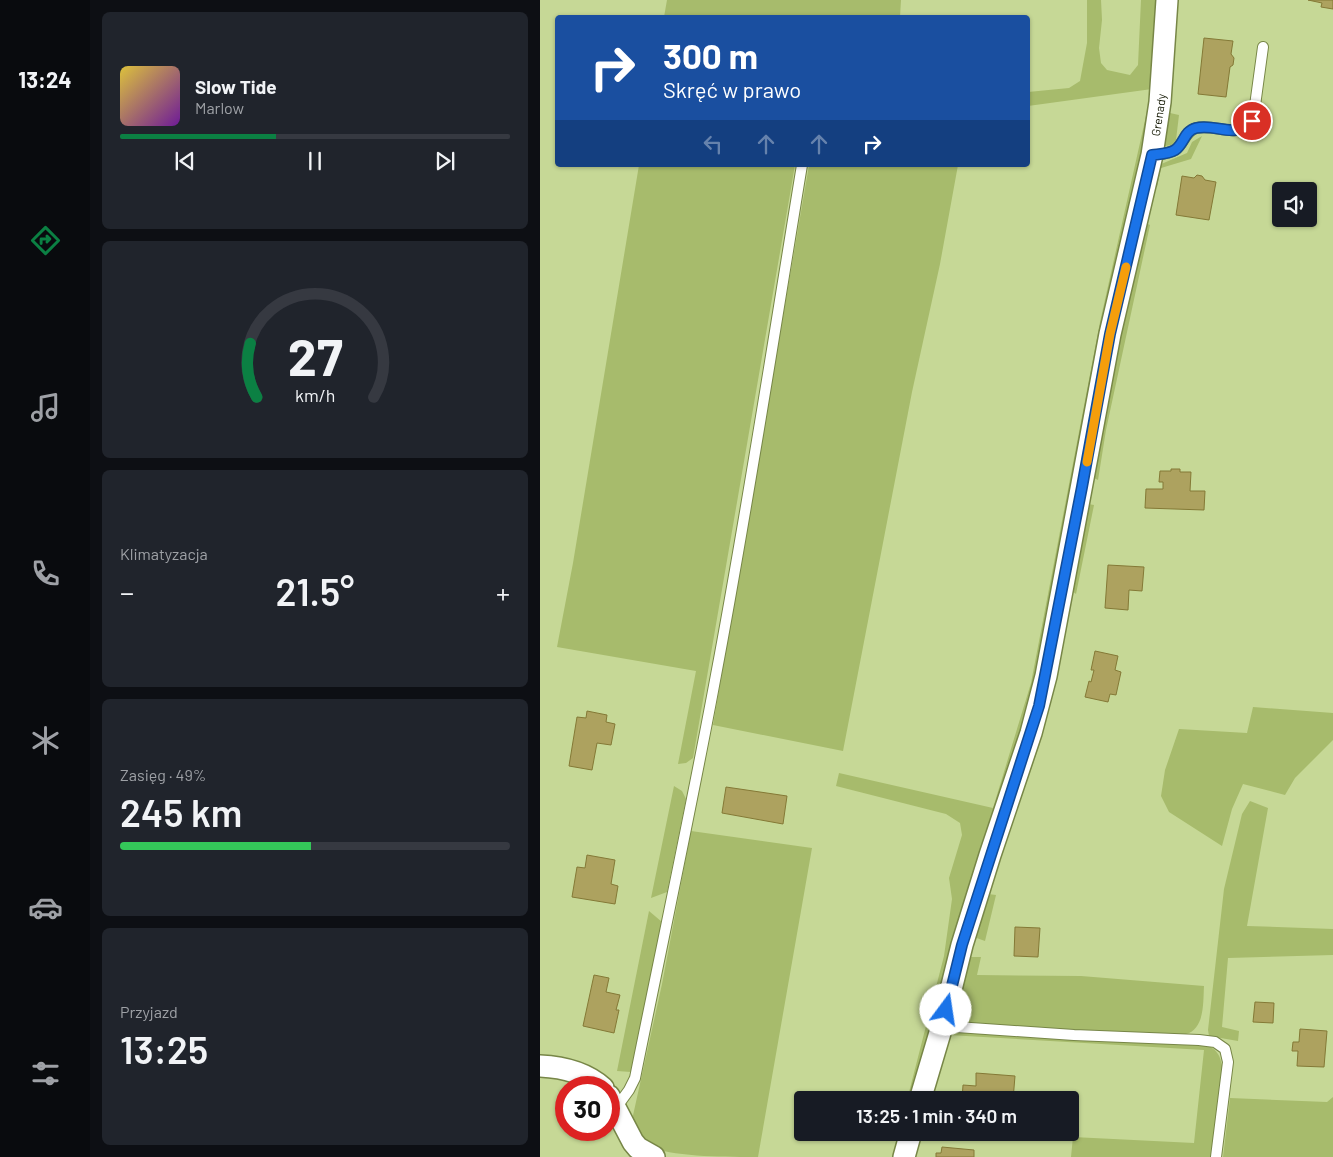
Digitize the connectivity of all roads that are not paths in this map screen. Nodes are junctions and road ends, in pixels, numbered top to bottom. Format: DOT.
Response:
graph roads {
  1 [pos="1167,0"];
  2 [pos="1263,48"];
  3 [pos="1152,155"];
  4 [pos="802,167"];
  5 [pos="942,1026"];
  6 [pos="540,1066"];
  7 [pos="585,1076"];
  8 [pos="923,1091"];
  9 [pos="620,1097"];
  10 [pos="620,1118"];
  11 [pos="908,1141"];
  12 [pos="654,1157"];
  13 [pos="904,1157"];
  14 [pos="1216,1157"];
  1 -- 3 [label="street, Grenady"];
  2 -- 3 [label="lane"];
  3 -- 5 [label="street, Grenady"];
  4 -- 9 [label="lane"];
  5 -- 8 [label="street, Grenady"];
  5 -- 14 [label="lane"];
  6 -- 7 [label="street"];
  10 -- 12 [label="street"];
  11 -- 13 [label="street"];
}
